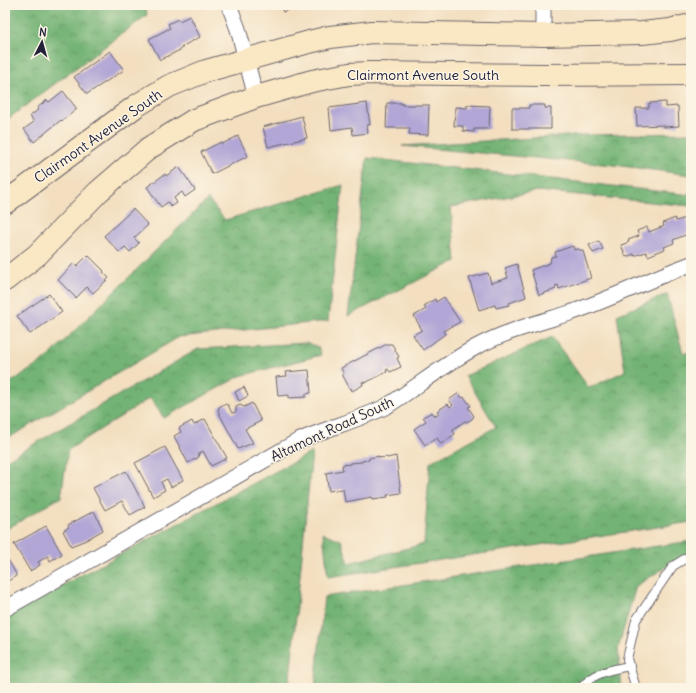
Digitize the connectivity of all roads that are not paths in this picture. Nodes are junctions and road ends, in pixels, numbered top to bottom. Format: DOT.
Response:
graph roads {
  1 [pos="229,5"];
  2 [pos="543,5"];
  3 [pos="691,25"];
  4 [pos="542,35"];
  5 [pos="246,59"];
  6 [pos="691,74"];
  7 [pos="256,97"];
  8 [pos="5,203"];
  9 [pos="691,264"];
  10 [pos="5,280"];
  11 [pos="691,555"];
  12 [pos="5,609"];
  13 [pos="630,666"];
  14 [pos="581,688"];
  15 [pos="636,688"];
  1 -- 5 [label="street"];
  2 -- 4 [label="street"];
  3 -- 4 [label="street, Clairmont Avenue South"];
  4 -- 5 [label="street, Clairmont Avenue South"];
  5 -- 7 [label="street"];
  5 -- 8 [label="street, Clairmont Avenue South"];
  6 -- 7 [label="street, Clairmont Avenue South"];
  7 -- 10 [label="street, Clairmont Avenue South"];
  9 -- 12 [label="street, Altamont Road South"];
  11 -- 13 [label="lane"];
  13 -- 14 [label="lane"];
  13 -- 15 [label="lane"];
}
